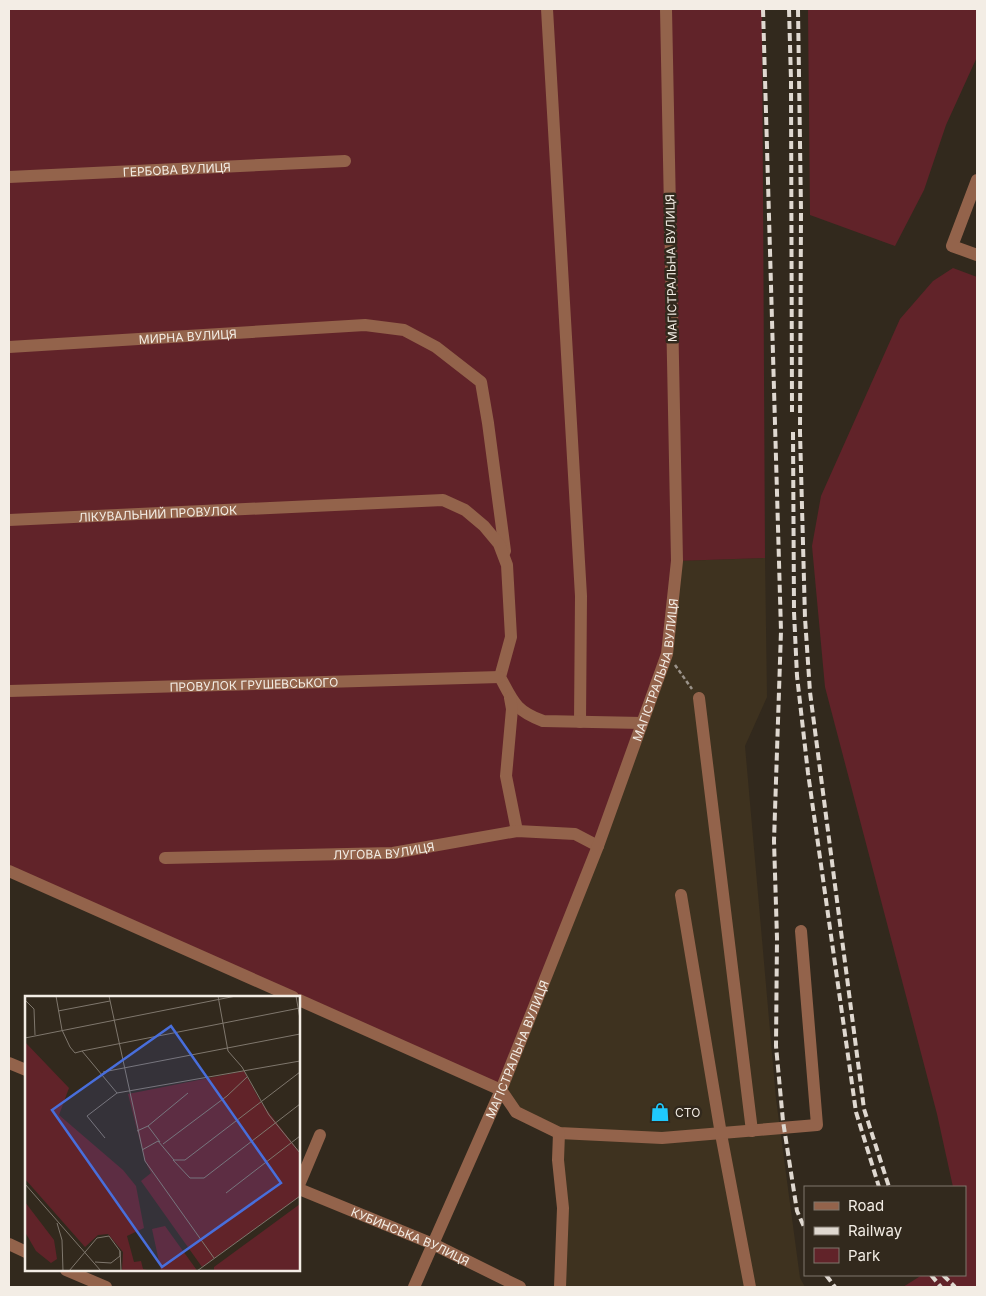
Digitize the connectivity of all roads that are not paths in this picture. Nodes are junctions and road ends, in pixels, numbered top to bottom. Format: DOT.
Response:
graph roads {
  1 [pos="547,9"];
  2 [pos="666,9"];
  3 [pos="344,161"];
  4 [pos="9,177"];
  5 [pos="977,180"];
  6 [pos="977,255"];
  7 [pos="9,347"];
  8 [pos="9,520"];
  9 [pos="507,565"];
  10 [pos="500,677"];
  11 [pos="9,690"];
  12 [pos="510,695"];
  13 [pos="699,698"];
  14 [pos="580,722"];
  15 [pos="642,723"];
  16 [pos="516,831"];
  17 [pos="598,846"];
  18 [pos="165,858"];
  19 [pos="9,871"];
  20 [pos="681,895"];
  21 [pos="801,931"];
  22 [pos="291,996"];
  23 [pos="300,1000"];
  24 [pos="9,1063"];
  25 [pos="25,1070"];
  26 [pos="501,1090"];
  27 [pos="752,1131"];
  28 [pos="559,1133"];
  29 [pos="721,1134"];
  30 [pos="320,1135"];
  31 [pos="300,1183"];
  32 [pos="300,1189"];
  33 [pos="9,1244"];
  34 [pos="434,1244"];
  35 [pos="25,1252"];
  36 [pos="68,1271"];
  37 [pos="106,1287"];
  38 [pos="414,1287"];
  39 [pos="520,1287"];
  40 [pos="560,1287"];
  41 [pos="750,1287"];
  1 -- 14 [label="street"];
  2 -- 15 [label="street, МАГІСТРАЛЬНА ВУЛИЦЯ"];
  3 -- 4 [label="street, ГЕРБОВА ВУЛИЦЯ"];
  5 -- 6 [label="street"];
  7 -- 9 [label="street, МИРНА ВУЛИЦЯ"];
  8 -- 9 [label="street, ЛІКУВАЛЬНИЙ ПРОВУЛОК"];
  9 -- 10 [label="street, МИРНА ВУЛИЦЯ"];
  10 -- 11 [label="street, ПРОВУЛОК ГРУШЕВСЬКОГО"];
  10 -- 12 [label="street"];
  12 -- 14 [label="street"];
  12 -- 16 [label="street"];
  13 -- 27 [label="street"];
  14 -- 15 [label="street"];
  15 -- 17 [label="street, МАГІСТРАЛЬНА ВУЛИЦЯ"];
  16 -- 17 [label="street, ЛУГОВА ВУЛИЦЯ"];
  16 -- 18 [label="street, ЛУГОВА ВУЛИЦЯ"];
  17 -- 26 [label="street, МАГІСТРАЛЬНА ВУЛИЦЯ"];
  19 -- 22 [label="street"];
  20 -- 29 [label="street"];
  21 -- 27 [label="street"];
  23 -- 26 [label="street"];
  24 -- 25 [label="street"];
  26 -- 28 [label="street"];
  26 -- 34 [label="street, МАГІСТРАЛЬНА ВУЛИЦЯ"];
  27 -- 29 [label="street"];
  28 -- 29 [label="street"];
  28 -- 40 [label="street"];
  29 -- 41 [label="street"];
  30 -- 31 [label="street"];
  32 -- 34 [label="street, КУБИНСЬКА ВУЛИЦЯ"];
  33 -- 35 [label="street"];
  34 -- 38 [label="street, МАГІСТРАЛЬНА ВУЛИЦЯ"];
  34 -- 39 [label="street, КУБИНСЬКА ВУЛИЦЯ"];
  36 -- 37 [label="street"];
}
